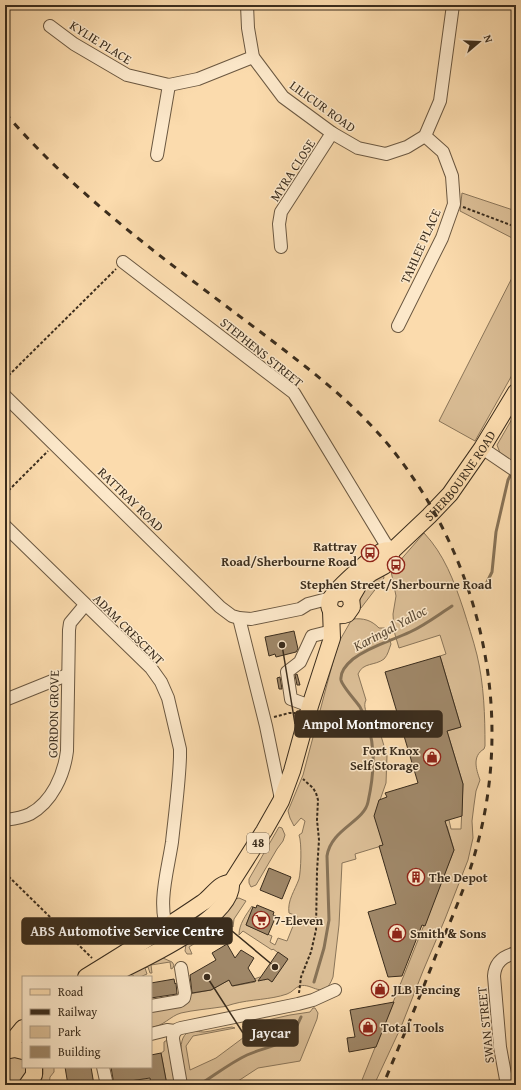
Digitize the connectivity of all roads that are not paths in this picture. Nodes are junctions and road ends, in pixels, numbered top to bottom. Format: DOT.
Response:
graph roads {
  1 [pos="247,5"];
  2 [pos="453,5"];
  3 [pos="50,26"];
  4 [pos="253,57"];
  5 [pos="169,85"];
  6 [pos="332,134"];
  7 [pos="425,136"];
  8 [pos="157,155"];
  9 [pos="281,247"];
  10 [pos="123,262"];
  11 [pos="398,326"];
  12 [pos="516,392"];
  13 [pos="5,396"];
  14 [pos="482,448"];
  15 [pos="516,471"];
  16 [pos="5,526"];
  17 [pos="392,551"];
  18 [pos="85,605"];
  19 [pos="335,605"];
  20 [pos="239,618"];
  21 [pos="332,634"];
  22 [pos="67,675"];
  23 [pos="5,700"];
  24 [pos="309,710"];
  25 [pos="281,801"];
  26 [pos="5,820"];
  27 [pos="231,883"];
  28 [pos="166,927"];
  29 [pos="174,944"];
  30 [pos="516,953"];
  31 [pos="181,968"];
  32 [pos="105,972"];
  33 [pos="90,976"];
  34 [pos="335,990"];
  35 [pos="152,1006"];
  36 [pos="22,1029"];
  37 [pos="175,1031"];
  38 [pos="152,1034"];
  39 [pos="5,1050"];
  40 [pos="22,1051"];
  41 [pos="103,1068"];
  42 [pos="107,1085"];
  43 [pos="181,1085"];
  44 [pos="507,1085"];
  1 -- 4 [label="street, LILICUR ROAD"];
  2 -- 7 [label="street"];
  3 -- 5 [label="street, KYLIE PLACE"];
  4 -- 5 [label="street, KYLIE PLACE"];
  4 -- 6 [label="street, LILICUR ROAD"];
  5 -- 8 [label="street"];
  6 -- 7 [label="street, LILICUR ROAD"];
  6 -- 9 [label="street, MYRA CLOSE"];
  7 -- 11 [label="street, TAHLEE PLACE"];
  10 -- 17 [label="street, STEPHENS STREET"];
  12 -- 14 [label="main road, SHERBOURNE ROAD / 48"];
  13 -- 20 [label="street, RATTRAY ROAD"];
  14 -- 15 [label="street"];
  14 -- 17 [label="main road, SHERBOURNE ROAD / 48"];
  16 -- 18 [label="street, ADAM CRESCENT"];
  17 -- 19 [label="main road, SHERBOURNE ROAD / 48"];
  17 -- 19 [label="main road, SHERBOURNE ROAD / 48"];
  18 -- 22 [label="street, GORDON GROVE"];
  18 -- 28 [label="street, ADAM CRESCENT"];
  19 -- 20 [label="street"];
  19 -- 21 [label="main road, SHERBOURNE ROAD / 48"];
  20 -- 25 [label="street"];
  21 -- 24 [label="main road, SHERBOURNE ROAD / 48"];
  21 -- 24 [label="street"];
  22 -- 23 [label="street"];
  22 -- 26 [label="street, GORDON GROVE"];
  24 -- 25 [label="main road, SHERBOURNE ROAD / 48"];
  25 -- 27 [label="main road, SHERBOURNE ROAD / 48"];
  27 -- 28 [label="main road, SHERBOURNE ROAD / 48"];
  27 -- 29 [label="main road, SHERBOURNE ROAD / 48"];
  28 -- 29 [label="street, ADAM CRESCENT"];
  28 -- 32 [label="main road, SHERBOURNE ROAD / 48"];
  29 -- 32 [label="main road, SHERBOURNE ROAD / 48"];
  30 -- 44 [label="street, SWAN STREET"];
  31 -- 35 [label="street"];
  32 -- 33 [label="main road, SHERBOURNE ROAD / 48"];
  34 -- 37 [label="street"];
  36 -- 39 [label="main road"];
  37 -- 38 [label="street"];
  37 -- 43 [label="street"];
  39 -- 40 [label="main road"];
  41 -- 42 [label="street"];
}
